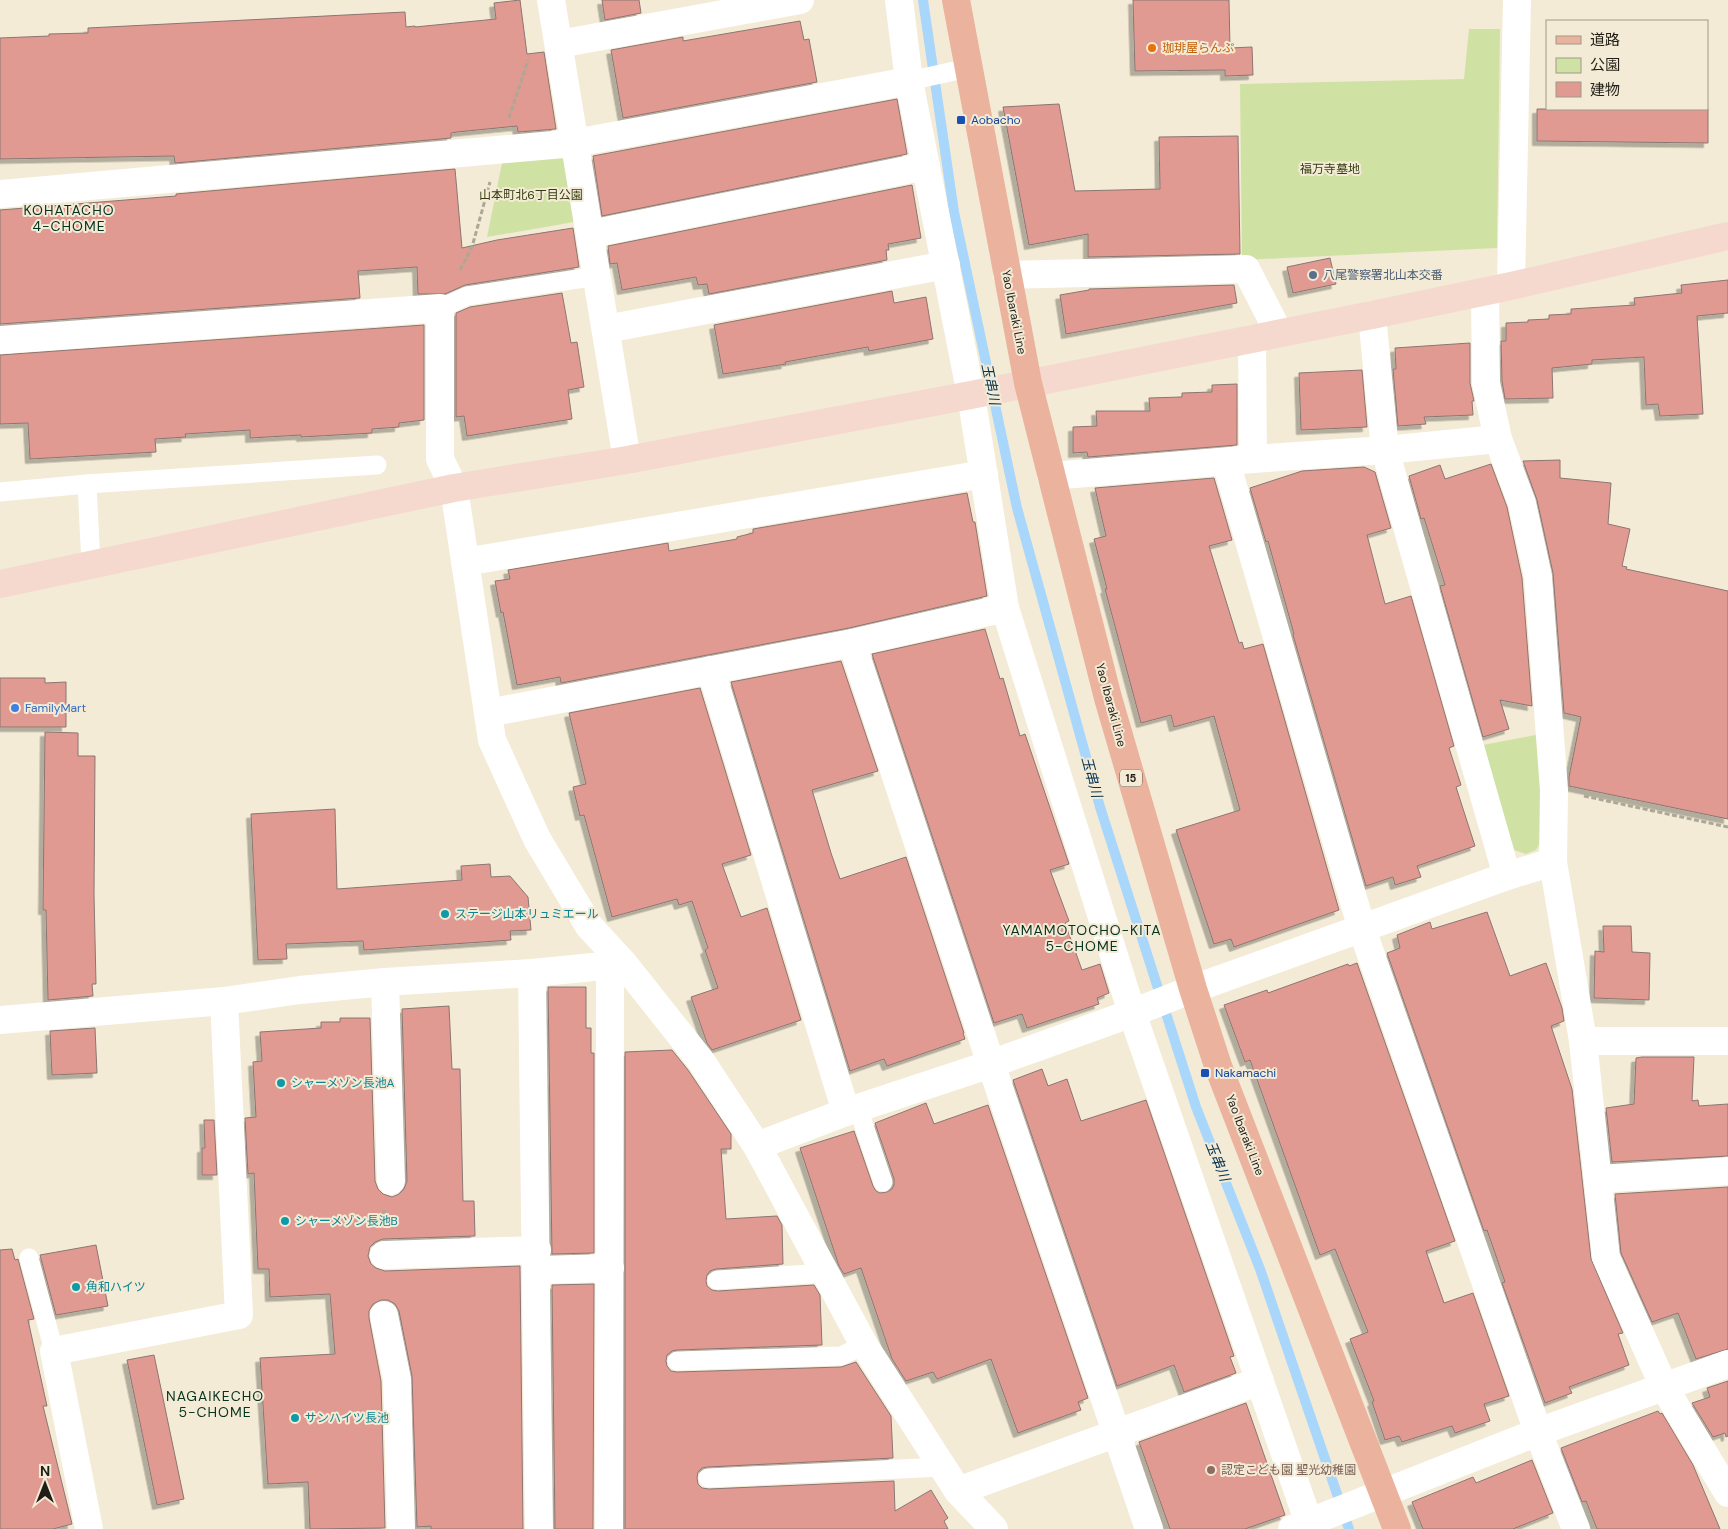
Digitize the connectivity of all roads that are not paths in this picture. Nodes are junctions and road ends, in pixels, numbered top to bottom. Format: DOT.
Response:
graph roads {
  1 [pos="551,0"];
  2 [pos="800,0"];
  3 [pos="899,0"];
  4 [pos="956,0"];
  5 [pos="1517,0"];
  6 [pos="559,44"];
  7 [pos="958,70"];
  8 [pos="916,79"];
  9 [pos="575,143"];
  10 [pos="926,166"];
  11 [pos="0,194"];
  12 [pos="590,234"];
  13 [pos="1728,236"];
  14 [pos="946,266"];
  15 [pos="1007,275"];
  16 [pos="597,276"];
  17 [pos="1511,286"];
  18 [pos="1484,292"];
  19 [pos="440,308"];
  20 [pos="1372,315"];
  21 [pos="606,329"];
  22 [pos="1279,333"];
  23 [pos="1252,339"];
  24 [pos="0,340"];
  25 [pos="1021,385"];
  26 [pos="973,394"];
  27 [pos="1498,439"];
  28 [pos="1385,450"];
  29 [pos="1254,459"];
  30 [pos="627,460"];
  31 [pos="1226,462"];
  32 [pos="377,465"];
  33 [pos="984,474"];
  34 [pos="1051,476"];
  35 [pos="87,484"];
  36 [pos="454,488"];
  37 [pos="0,492"];
  38 [pos="465,562"];
  39 [pos="91,564"];
  40 [pos="0,584"];
  41 [pos="1006,608"];
  42 [pos="852,643"];
  43 [pos="711,670"];
  44 [pos="488,713"];
  45 [pos="1554,862"];
  46 [pos="1507,876"];
  47 [pos="1362,929"];
  48 [pos="617,965"];
  49 [pos="532,973"];
  50 [pos="385,982"];
  51 [pos="1188,991"];
  52 [pos="224,1001"];
  53 [pos="1136,1011"];
  54 [pos="0,1020"];
  55 [pos="1583,1041"];
  56 [pos="1728,1041"];
  57 [pos="991,1064"];
  58 [pos="852,1110"];
  59 [pos="758,1146"];
  60 [pos="1728,1171"];
  61 [pos="1598,1179"];
  62 [pos="391,1181"];
  63 [pos="883,1182"];
  64 [pos="384,1255"];
  65 [pos="28,1258"];
  66 [pos="536,1260"];
  67 [pos="610,1268"];
  68 [pos="826,1273"];
  69 [pos="717,1280"];
  70 [pos="384,1315"];
  71 [pos="864,1345"];
  72 [pos="54,1351"];
  73 [pos="677,1361"];
  74 [pos="1728,1364"];
  75 [pos="1260,1381"];
  76 [pos="1664,1387"];
  77 [pos="1538,1432"];
  78 [pos="1116,1434"];
  79 [pos="942,1467"];
  80 [pos="708,1478"];
  81 [pos="958,1491"];
  82 [pos="1728,1493"];
  83 [pos="1372,1497"];
  84 [pos="1307,1525"];
  85 [pos="89,1529"];
  86 [pos="401,1529"];
  87 [pos="539,1529"];
  88 [pos="609,1529"];
  89 [pos="994,1529"];
  90 [pos="1149,1529"];
  91 [pos="1397,1529"];
  92 [pos="1576,1529"];
  1 -- 6 [label="street"];
  2 -- 6 [label="street"];
  3 -- 8 [label="street"];
  4 -- 7 [label="main road, Yao Ibaraki Line / 15"];
  5 -- 17 [label="street"];
  6 -- 9 [label="street"];
  7 -- 8 [label="lane"];
  7 -- 15 [label="main road, Yao Ibaraki Line / 15"];
  8 -- 9 [label="street"];
  8 -- 10 [label="street"];
  9 -- 11 [label="street"];
  9 -- 12 [label="street"];
  10 -- 12 [label="street"];
  10 -- 14 [label="street"];
  12 -- 16 [label="street"];
  13 -- 17 [label="street"];
  14 -- 21 [label="street"];
  14 -- 26 [label="street"];
  15 -- 22 [label="street"];
  15 -- 25 [label="main road, Yao Ibaraki Line / 15"];
  16 -- 19 [label="lane"];
  16 -- 21 [label="street"];
  17 -- 18 [label="street"];
  18 -- 20 [label="street"];
  18 -- 27 [label="street"];
  19 -- 24 [label="street"];
  19 -- 36 [label="street"];
  20 -- 22 [label="street"];
  20 -- 28 [label="street"];
  21 -- 30 [label="street"];
  22 -- 23 [label="street"];
  23 -- 25 [label="street"];
  23 -- 29 [label="street"];
  25 -- 26 [label="street"];
  25 -- 34 [label="main road, Yao Ibaraki Line / 15"];
  26 -- 30 [label="street"];
  26 -- 33 [label="street"];
  27 -- 28 [label="street"];
  27 -- 45 [label="street"];
  28 -- 29 [label="street"];
  28 -- 46 [label="street"];
  29 -- 31 [label="street"];
  30 -- 36 [label="street"];
  31 -- 34 [label="street"];
  31 -- 47 [label="street"];
  32 -- 35 [label="lane"];
  33 -- 38 [label="street"];
  33 -- 41 [label="street"];
  34 -- 51 [label="main road, Yao Ibaraki Line / 15"];
  35 -- 37 [label="lane"];
  35 -- 39 [label="lane"];
  36 -- 38 [label="street"];
  36 -- 39 [label="street"];
  38 -- 44 [label="street"];
  39 -- 40 [label="street"];
  41 -- 42 [label="street"];
  41 -- 53 [label="street"];
  42 -- 43 [label="street"];
  42 -- 57 [label="street"];
  43 -- 44 [label="street"];
  43 -- 58 [label="street"];
  44 -- 48 [label="street"];
  45 -- 46 [label="street"];
  45 -- 55 [label="street"];
  46 -- 47 [label="street"];
  47 -- 51 [label="street"];
  47 -- 77 [label="street"];
  48 -- 49 [label="street"];
  48 -- 59 [label="street"];
  48 -- 67 [label="street"];
  49 -- 50 [label="street"];
  49 -- 66 [label="street"];
  50 -- 52 [label="street"];
  50 -- 62 [label="street"];
  51 -- 53 [label="street"];
  51 -- 83 [label="main road, Yao Ibaraki Line / 15"];
  52 -- 54 [label="street"];
  52 -- 72 [label="street"];
  53 -- 57 [label="street"];
  53 -- 75 [label="street"];
  55 -- 56 [label="street"];
  55 -- 61 [label="street"];
  57 -- 58 [label="street"];
  57 -- 78 [label="street"];
  58 -- 59 [label="street"];
  58 -- 63 [label="lane"];
  59 -- 68 [label="street"];
  60 -- 61 [label="street"];
  61 -- 76 [label="street"];
  64 -- 66 [label="street"];
  65 -- 72 [label="lane"];
  66 -- 67 [label="street"];
  66 -- 87 [label="street"];
  67 -- 88 [label="street"];
  68 -- 69 [label="lane"];
  68 -- 71 [label="street"];
  70 -- 86 [label="street"];
  71 -- 73 [label="lane"];
  71 -- 79 [label="street"];
  72 -- 85 [label="street"];
  74 -- 76 [label="street"];
  75 -- 78 [label="street"];
  75 -- 84 [label="street"];
  76 -- 77 [label="street"];
  76 -- 82 [label="street"];
  77 -- 83 [label="street"];
  77 -- 92 [label="street"];
  78 -- 81 [label="street"];
  78 -- 90 [label="street"];
  79 -- 80 [label="lane"];
  79 -- 81 [label="street"];
  81 -- 89 [label="street"];
  83 -- 84 [label="street"];
  83 -- 91 [label="main road, Yao Ibaraki Line / 15"];
}
